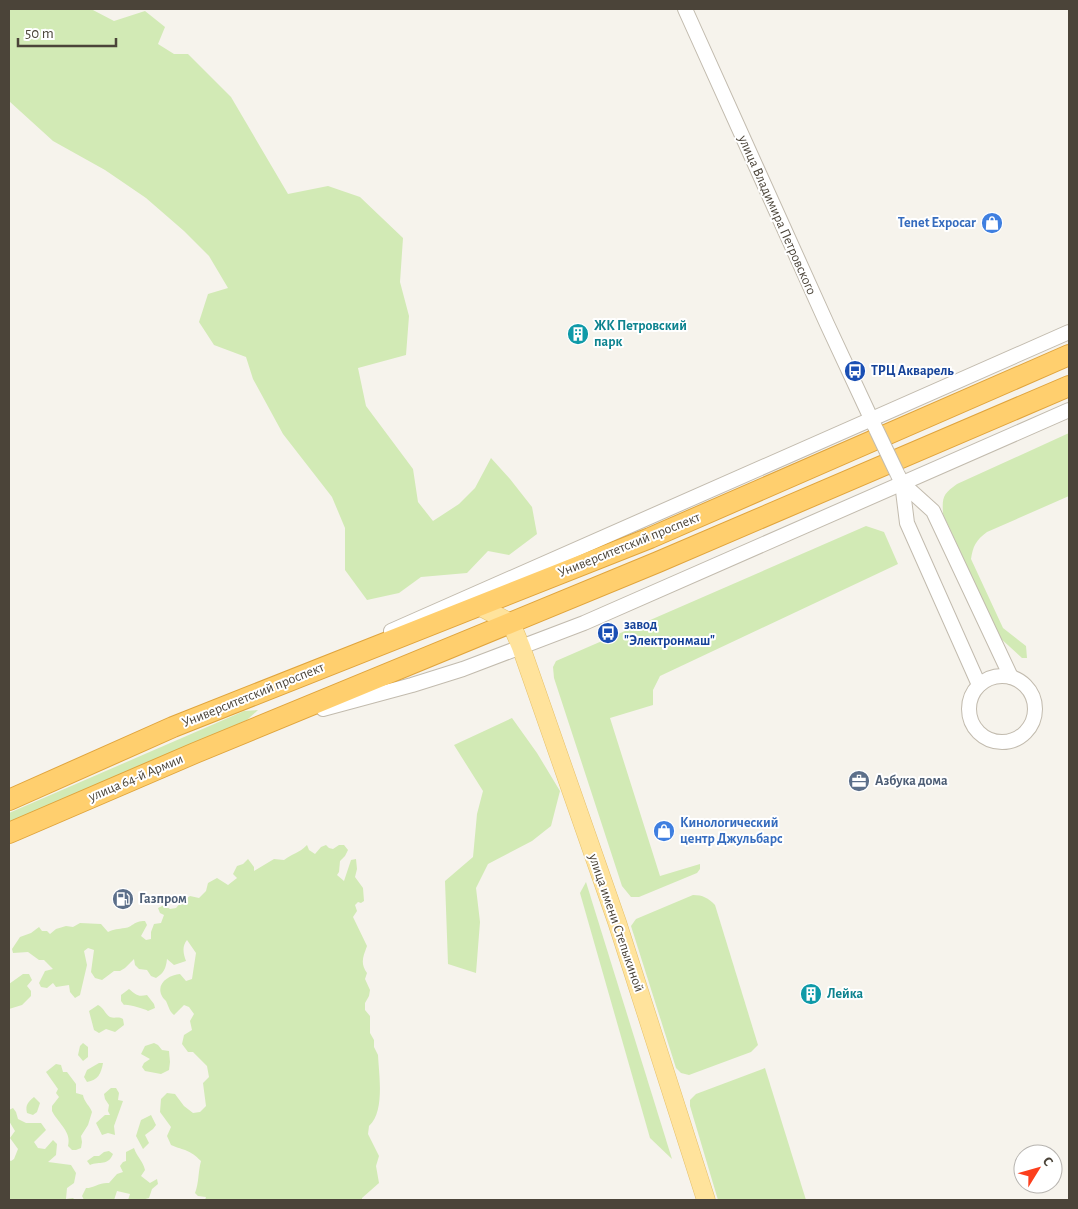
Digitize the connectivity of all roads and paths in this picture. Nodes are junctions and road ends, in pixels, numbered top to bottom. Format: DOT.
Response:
graph roads {
  1 [pos="685,9"];
  2 [pos="1069,332"];
  3 [pos="1069,355"];
  4 [pos="1069,386"];
  5 [pos="1069,410"];
  6 [pos="874,424"];
  7 [pos="900,478"];
  8 [pos="479,606"];
  9 [pos="511,622"];
  10 [pos="521,647"];
  11 [pos="1011,677"];
  12 [pos="979,685"];
  13 [pos="264,724"];
  14 [pos="173,727"];
  15 [pos="9,800"];
  16 [pos="9,833"];
  17 [pos="706,1200"];
  1 -- 6 [label="street, улица Владимира Петровского"];
  2 -- 6 [label="street, Университетский проспект"];
  3 -- 8 [label="highway, Университетский проспект"];
  4 -- 9 [label="highway, Университетский проспект"];
  5 -- 7 [label="street"];
  6 -- 7 [label="street, улица Владимира Петровского, bridge"];
  6 -- 14 [label="street, Университетский проспект"];
  7 -- 10 [label="street"];
  7 -- 11 [label="street"];
  7 -- 12 [label="street"];
  8 -- 9 [label="main road"];
  8 -- 14 [label="highway, Университетский проспект"];
  9 -- 10 [label="main road, улица имени Степыкиной"];
  9 -- 13 [label="highway, Университетский проспект"];
  10 -- 13 [label="street"];
  10 -- 17 [label="main road, улица имени Степыкиной"];
  11 -- 12 [label="street"];
  11 -- 12 [label="street"];
  13 -- 16 [label="highway, улица 64-й Армии"];
  14 -- 15 [label="highway"];
}
